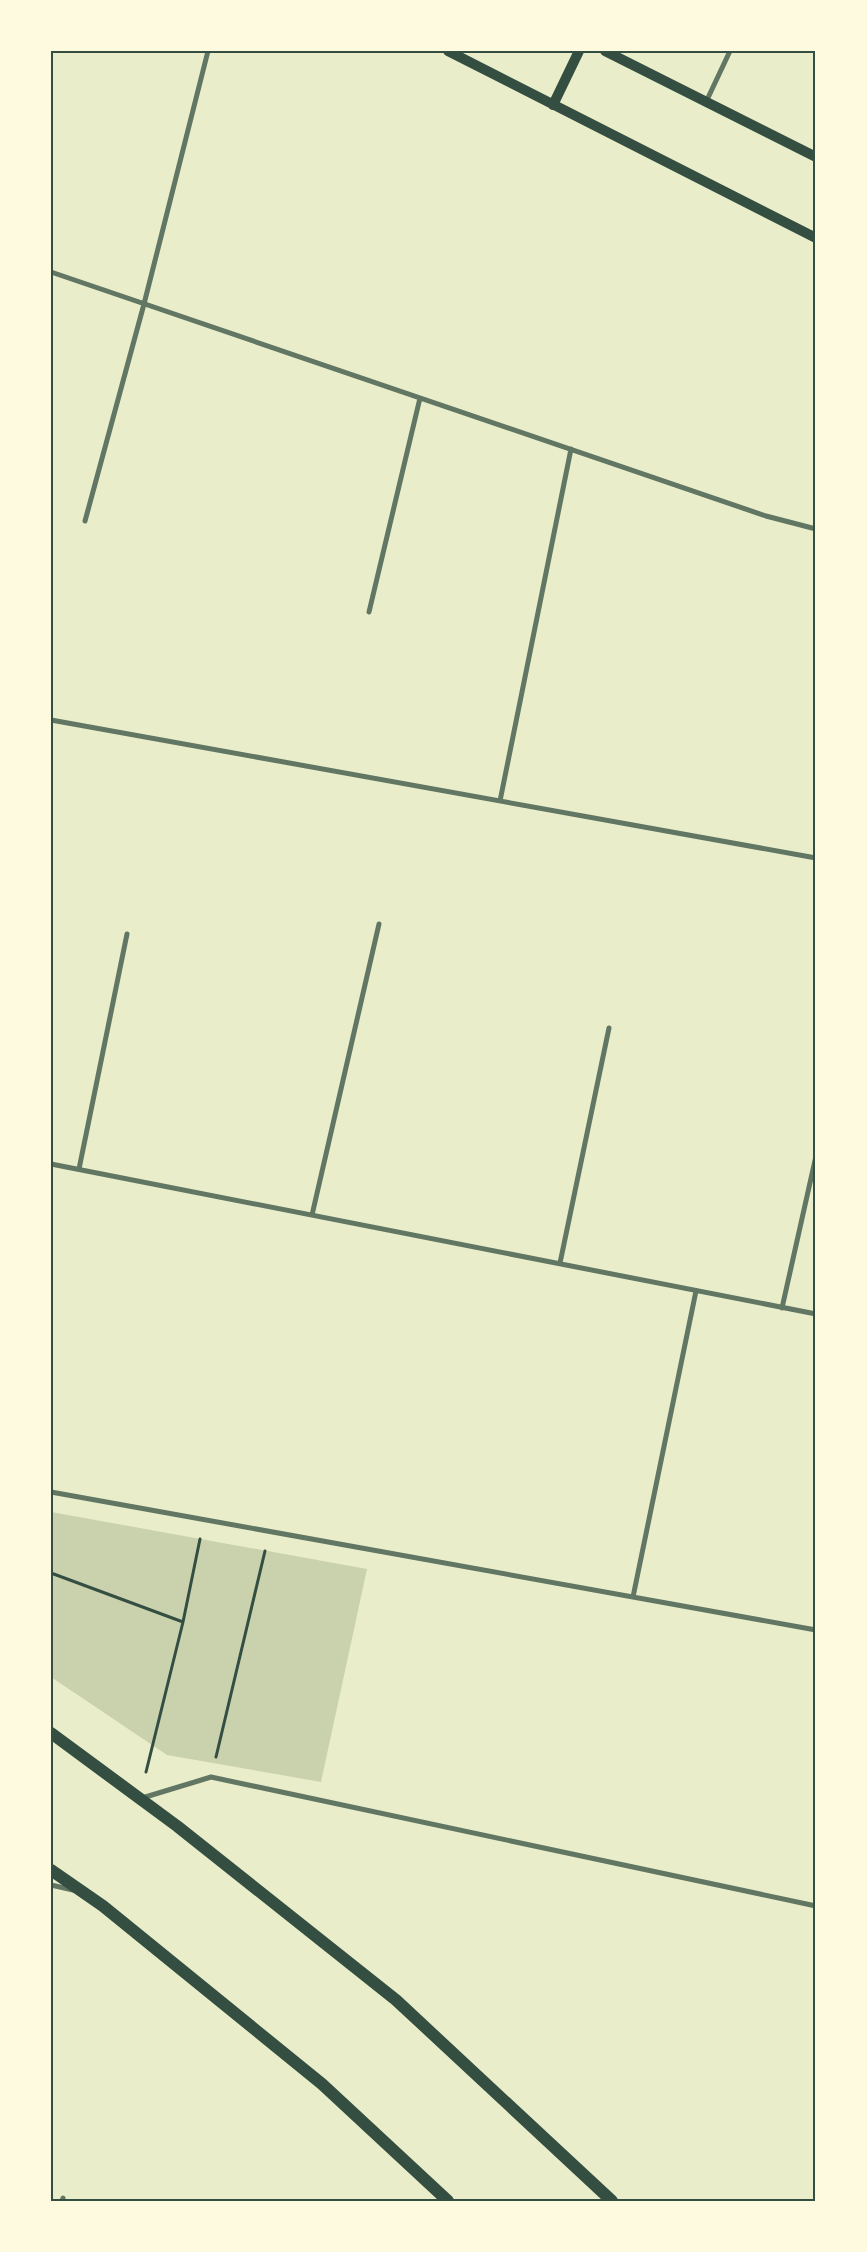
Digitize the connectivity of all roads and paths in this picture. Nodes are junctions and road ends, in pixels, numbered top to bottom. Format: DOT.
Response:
graph roads {
  1 [pos="208,51"];
  2 [pos="448,51"];
  3 [pos="579,51"];
  4 [pos="605,51"];
  5 [pos="730,51"];
  6 [pos="706,102"];
  7 [pos="552,105"];
  8 [pos="816,157"];
  9 [pos="816,238"];
  10 [pos="51,272"];
  11 [pos="144,304"];
  12 [pos="420,398"];
  13 [pos="571,449"];
  14 [pos="85,521"];
  15 [pos="816,529"];
  16 [pos="369,612"];
  17 [pos="51,720"];
  18 [pos="500,801"];
  19 [pos="816,858"];
  20 [pos="379,924"];
  21 [pos="127,934"];
  22 [pos="609,1028"];
  23 [pos="816,1156"];
  24 [pos="51,1164"];
  25 [pos="79,1169"];
  26 [pos="312,1215"];
  27 [pos="560,1263"];
  28 [pos="696,1290"];
  29 [pos="782,1308"];
  30 [pos="816,1314"];
  31 [pos="51,1492"];
  32 [pos="204,1519"];
  33 [pos="270,1531"];
  34 [pos="51,1574"];
  35 [pos="633,1597"];
  36 [pos="183,1622"];
  37 [pos="816,1630"];
  38 [pos="51,1733"];
  39 [pos="211,1777"];
  40 [pos="140,1798"];
  41 [pos="51,1870"];
  42 [pos="51,1885"];
  43 [pos="82,1892"];
  44 [pos="816,1906"];
  45 [pos="448,2201"];
  46 [pos="612,2201"];
  1 -- 11 [label="street"];
  2 -- 7 [label="main road"];
  3 -- 7 [label="main road"];
  4 -- 6 [label="main road"];
  5 -- 6 [label="street"];
  6 -- 8 [label="main road"];
  7 -- 9 [label="main road"];
  10 -- 11 [label="street"];
  11 -- 12 [label="street"];
  11 -- 14 [label="street"];
  12 -- 13 [label="street"];
  12 -- 16 [label="street"];
  13 -- 15 [label="street"];
  13 -- 18 [label="street"];
  17 -- 18 [label="street"];
  18 -- 19 [label="street"];
  20 -- 26 [label="street"];
  21 -- 25 [label="street"];
  22 -- 27 [label="street"];
  23 -- 29 [label="street"];
  24 -- 25 [label="street"];
  25 -- 26 [label="street"];
  26 -- 27 [label="street"];
  27 -- 28 [label="street"];
  28 -- 29 [label="street"];
  28 -- 35 [label="street"];
  29 -- 30 [label="street"];
  31 -- 32 [label="street"];
  32 -- 33 [label="street"];
  32 -- 36 [label="path"];
  33 -- 35 [label="street"];
  33 -- 39 [label="path"];
  34 -- 36 [label="path"];
  35 -- 37 [label="street"];
  36 -- 40 [label="path"];
  38 -- 40 [label="main road"];
  39 -- 40 [label="street"];
  39 -- 44 [label="street"];
  40 -- 46 [label="main road"];
  41 -- 43 [label="main road"];
  42 -- 43 [label="street"];
  43 -- 45 [label="main road"];
}
